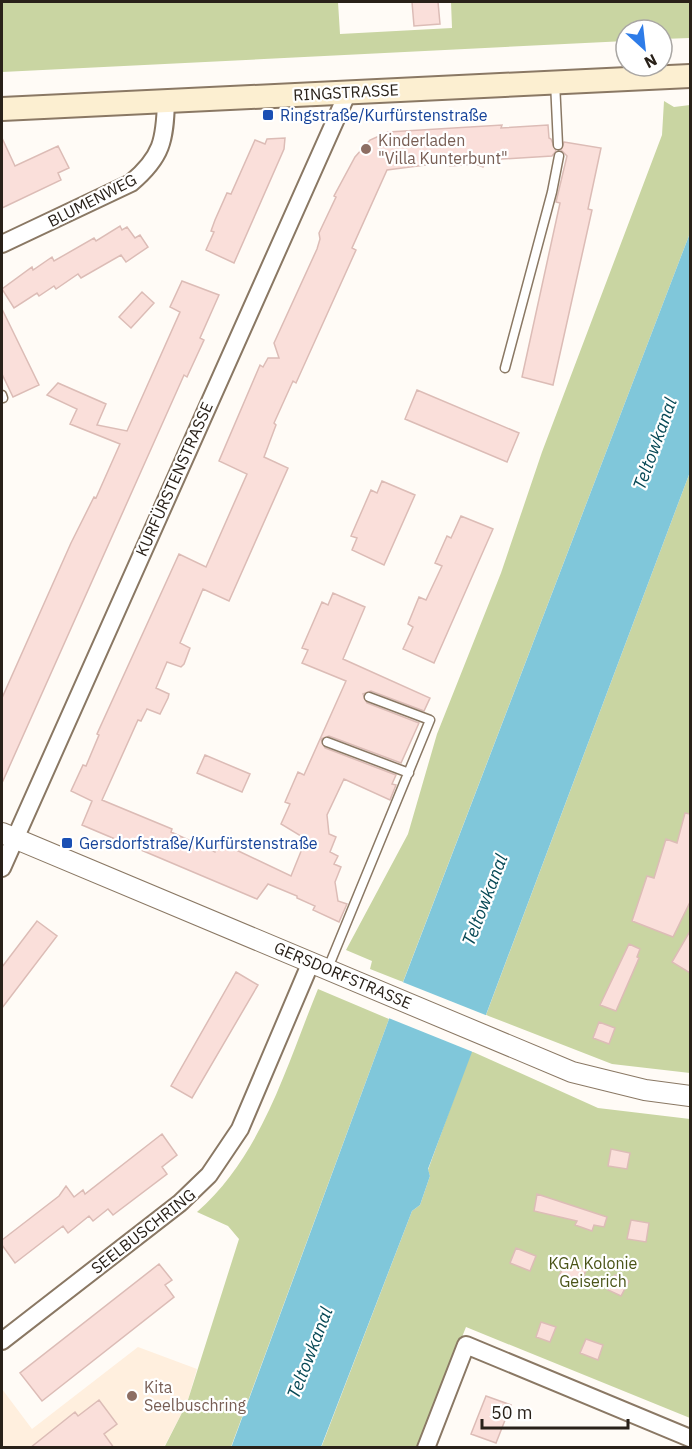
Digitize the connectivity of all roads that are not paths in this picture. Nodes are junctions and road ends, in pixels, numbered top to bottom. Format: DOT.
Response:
graph roads {
  1 [pos="690,76"];
  2 [pos="555,82"];
  3 [pos="348,92"];
  4 [pos="165,101"];
  5 [pos="2,109"];
  6 [pos="558,145"];
  7 [pos="559,156"];
  8 [pos="2,244"];
  9 [pos="505,368"];
  10 [pos="369,697"];
  11 [pos="327,742"];
  12 [pos="409,773"];
  13 [pos="8,836"];
  14 [pos="2,868"];
  15 [pos="319,965"];
  16 [pos="690,1096"];
  17 [pos="2,1341"];
  18 [pos="690,1438"];
  19 [pos="426,1448"];
  1 -- 2 [label="main road, RINGSTRASSE"];
  2 -- 3 [label="main road, RINGSTRASSE"];
  2 -- 6 [label="lane"];
  3 -- 4 [label="main road, RINGSTRASSE"];
  3 -- 13 [label="street, KURFÜRSTENSTRASSE"];
  4 -- 5 [label="main road, RINGSTRASSE"];
  4 -- 8 [label="street, BLUMENWEG"];
  7 -- 9 [label="lane"];
  10 -- 12 [label="lane"];
  11 -- 12 [label="lane"];
  12 -- 15 [label="lane"];
  13 -- 14 [label="street, KURFÜRSTENSTRASSE"];
  13 -- 15 [label="street, GERSDORFSTRASSE"];
  15 -- 16 [label="street, GERSDORFSTRASSE"];
  15 -- 17 [label="street, SEELBUSCHRING"];
  18 -- 19 [label="street"];
}
